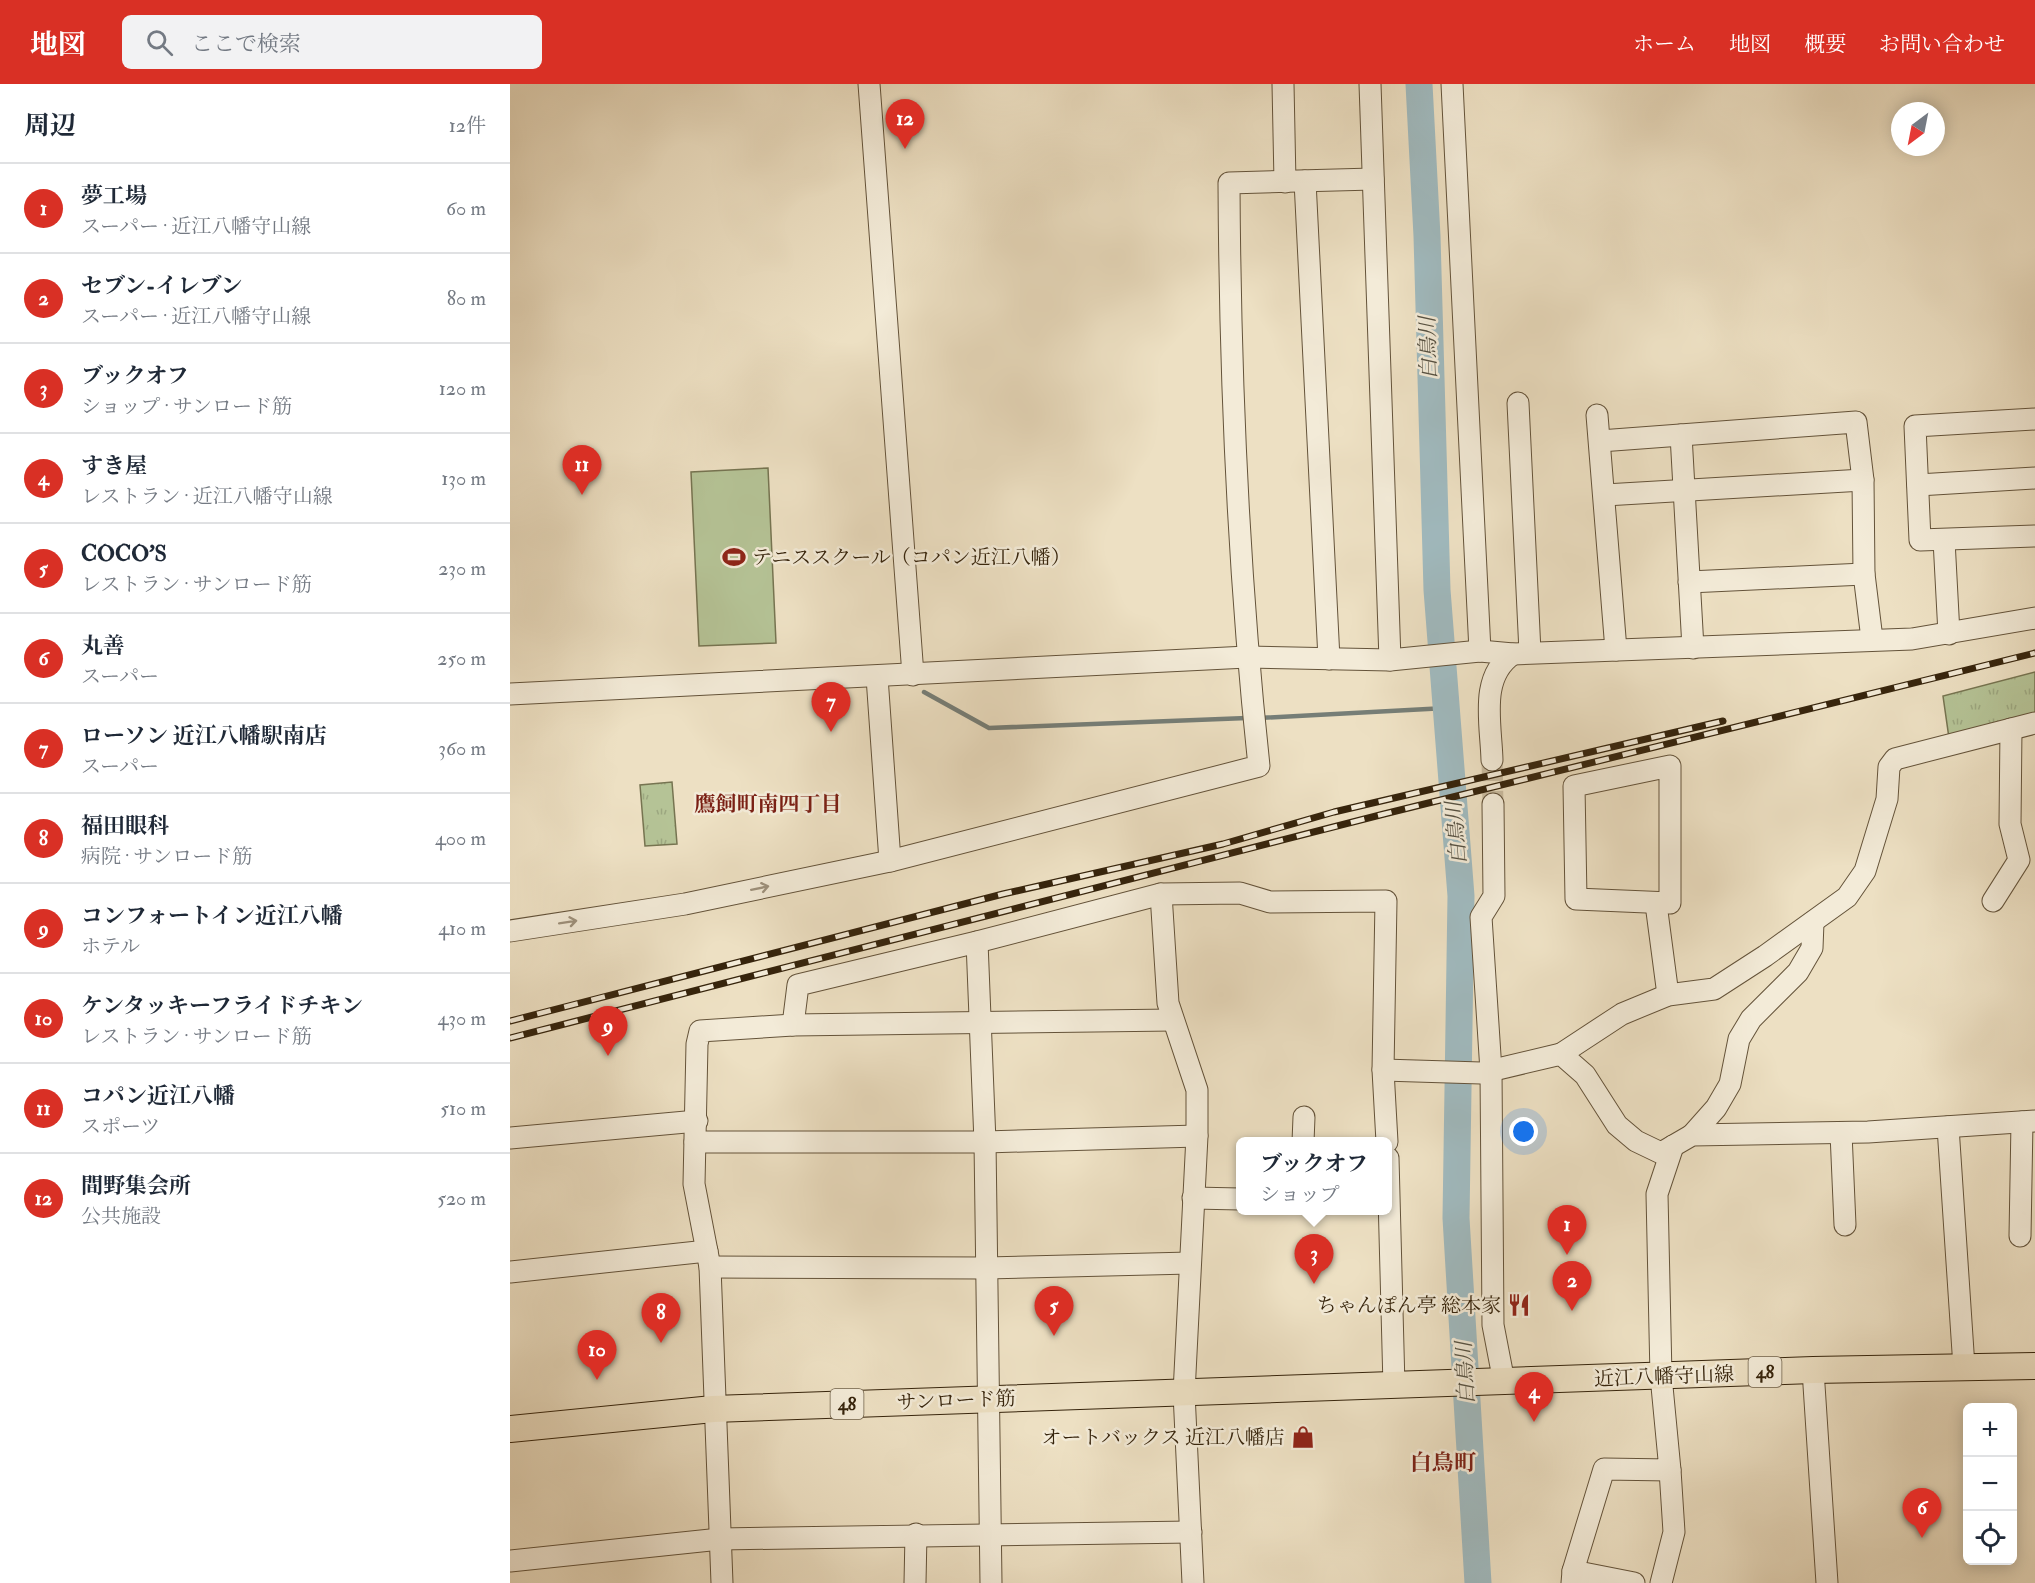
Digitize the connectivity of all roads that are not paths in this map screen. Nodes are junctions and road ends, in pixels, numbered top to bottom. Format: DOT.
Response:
graph roads {
  1 [pos="869,84"];
  2 [pos="1283,84"];
  3 [pos="1370,84"];
  4 [pos="1452,84"];
  5 [pos="1373,179"];
  6 [pos="1295,182"];
  7 [pos="1518,404"];
  8 [pos="1597,415"];
  9 [pos="2035,419"];
  10 [pos="1681,435"];
  11 [pos="1600,441"];
  12 [pos="2035,478"];
  13 [pos="1863,480"];
  14 [pos="1918,485"];
  15 [pos="1684,491"];
  16 [pos="1605,495"];
  17 [pos="2035,536"];
  18 [pos="1944,540"];
  19 [pos="1864,574"];
  20 [pos="1689,582"];
  21 [pos="2035,618"];
  22 [pos="1949,634"];
  23 [pos="1872,639"];
  24 [pos="1693,648"];
  25 [pos="1616,650"];
  26 [pos="1480,651"];
  27 [pos="1521,653"];
  28 [pos="1247,657"];
  29 [pos="1329,659"];
  30 [pos="1390,660"];
  31 [pos="913,675"];
  32 [pos="878,677"];
  33 [pos="510,694"];
  34 [pos="2035,723"];
  35 [pos="2011,729"];
  36 [pos="1492,759"];
  37 [pos="1493,804"];
  38 [pos="890,861"];
  39 [pos="1161,894"];
  40 [pos="1993,901"];
  41 [pos="1656,904"];
  42 [pos="1813,922"];
  43 [pos="510,931"];
  44 [pos="977,942"];
  45 [pos="1668,995"];
  46 [pos="1173,1020"];
  47 [pos="979,1022"];
  48 [pos="793,1025"];
  49 [pos="1561,1054"];
  50 [pos="1383,1070"];
  51 [pos="1486,1072"];
  52 [pos="1304,1117"];
  53 [pos="697,1121"];
  54 [pos="2028,1121"];
  55 [pos="1948,1127"];
  56 [pos="1841,1133"];
  57 [pos="1692,1135"];
  58 [pos="1197,1136"];
  59 [pos="1303,1137"];
  60 [pos="1387,1137"];
  61 [pos="510,1138"];
  62 [pos="695,1142"];
  63 [pos="985,1142"];
  64 [pos="1673,1146"];
  65 [pos="1193,1198"];
  66 [pos="1236,1199"];
  67 [pos="1391,1215"];
  68 [pos="1845,1225"];
  69 [pos="2020,1236"];
  70 [pos="708,1259"];
  71 [pos="1190,1263"];
  72 [pos="986,1268"];
  73 [pos="510,1272"];
  74 [pos="2035,1366"];
  75 [pos="1964,1367"];
  76 [pos="1813,1370"];
  77 [pos="1661,1376"];
  78 [pos="1499,1382"];
  79 [pos="1398,1385"];
  80 [pos="1184,1392"];
  81 [pos="988,1399"];
  82 [pos="713,1409"];
  83 [pos="510,1429"];
  84 [pos="1670,1470"];
  85 [pos="1191,1532"];
  86 [pos="916,1534"];
  87 [pos="992,1536"];
  88 [pos="720,1539"];
  89 [pos="510,1561"];
  90 [pos="1572,1577"];
  91 [pos="722,1583"];
  92 [pos="915,1583"];
  93 [pos="991,1583"];
  94 [pos="1193,1583"];
  95 [pos="1634,1583"];
  96 [pos="1661,1583"];
  97 [pos="1827,1583"];
  1 -- 31 [label="street"];
  2 -- 6 [label="street"];
  3 -- 5 [label="street"];
  4 -- 26 [label="street"];
  5 -- 6 [label="street"];
  5 -- 30 [label="street"];
  6 -- 28 [label="street"];
  6 -- 29 [label="street"];
  7 -- 27 [label="street"];
  8 -- 11 [label="street"];
  9 -- 14 [label="street"];
  10 -- 11 [label="street"];
  10 -- 13 [label="street"];
  10 -- 15 [label="street"];
  11 -- 16 [label="street"];
  12 -- 14 [label="street"];
  13 -- 15 [label="street"];
  13 -- 19 [label="street"];
  14 -- 18 [label="street"];
  15 -- 16 [label="street"];
  15 -- 20 [label="street"];
  16 -- 25 [label="street"];
  17 -- 18 [label="street"];
  18 -- 22 [label="street"];
  19 -- 20 [label="street"];
  19 -- 23 [label="street"];
  20 -- 24 [label="street"];
  21 -- 22 [label="street"];
  22 -- 23 [label="street"];
  23 -- 24 [label="street"];
  24 -- 25 [label="street"];
  25 -- 27 [label="street"];
  26 -- 27 [label="street"];
  26 -- 30 [label="street"];
  27 -- 36 [label="street"];
  28 -- 29 [label="street"];
  28 -- 31 [label="street"];
  28 -- 38 [label="street"];
  29 -- 30 [label="street"];
  31 -- 32 [label="street"];
  32 -- 33 [label="street"];
  32 -- 38 [label="street"];
  34 -- 35 [label="street"];
  35 -- 40 [label="street"];
  35 -- 42 [label="street"];
  37 -- 51 [label="street"];
  43 -- 38 [label="street, one-way"];
  39 -- 44 [label="street"];
  39 -- 46 [label="street"];
  39 -- 50 [label="street"];
  41 -- 41 [label="street"];
  41 -- 45 [label="street"];
  42 -- 45 [label="street"];
  42 -- 57 [label="street"];
  44 -- 47 [label="street"];
  44 -- 48 [label="street"];
  45 -- 49 [label="street"];
  46 -- 47 [label="street"];
  46 -- 58 [label="street"];
  47 -- 48 [label="street"];
  47 -- 63 [label="street"];
  48 -- 53 [label="street"];
  49 -- 51 [label="street"];
  49 -- 64 [label="street"];
  50 -- 51 [label="street"];
  50 -- 60 [label="street"];
  51 -- 78 [label="street"];
  52 -- 59 [label="street"];
  53 -- 61 [label="street"];
  53 -- 62 [label="street"];
  54 -- 55 [label="street"];
  54 -- 69 [label="street"];
  55 -- 56 [label="street"];
  55 -- 75 [label="street"];
  56 -- 57 [label="street"];
  56 -- 68 [label="street"];
  57 -- 64 [label="street"];
  58 -- 63 [label="street"];
  58 -- 65 [label="street"];
  62 -- 63 [label="street"];
  62 -- 70 [label="street"];
  63 -- 72 [label="street"];
  64 -- 77 [label="street"];
  65 -- 66 [label="street"];
  65 -- 71 [label="street"];
  67 -- 79 [label="street"];
  70 -- 72 [label="street"];
  70 -- 73 [label="street"];
  70 -- 82 [label="street"];
  71 -- 72 [label="street"];
  71 -- 80 [label="street"];
  72 -- 81 [label="street"];
  74 -- 75 [label="main road, 近江八幡守山線 / 48"];
  75 -- 76 [label="main road, 近江八幡守山線 / 48"];
  76 -- 77 [label="main road, 近江八幡守山線 / 48"];
  76 -- 97 [label="street"];
  77 -- 78 [label="main road, 近江八幡守山線 / 48"];
  77 -- 84 [label="street"];
  78 -- 79 [label="main road, 近江八幡守山線 / 48"];
  79 -- 80 [label="main road, サンロード筋 / 48"];
  80 -- 81 [label="main road, サンロード筋 / 48"];
  80 -- 85 [label="street"];
  81 -- 82 [label="main road, サンロード筋 / 48"];
  81 -- 87 [label="street"];
  82 -- 83 [label="main road, サンロード筋 / 48"];
  82 -- 88 [label="street"];
  84 -- 90 [label="street"];
  84 -- 96 [label="street"];
  85 -- 87 [label="street"];
  85 -- 94 [label="street"];
  86 -- 87 [label="street"];
  86 -- 88 [label="street"];
  86 -- 92 [label="street"];
  87 -- 93 [label="street"];
  88 -- 89 [label="street"];
  88 -- 91 [label="street"];
  90 -- 95 [label="street"];
}
